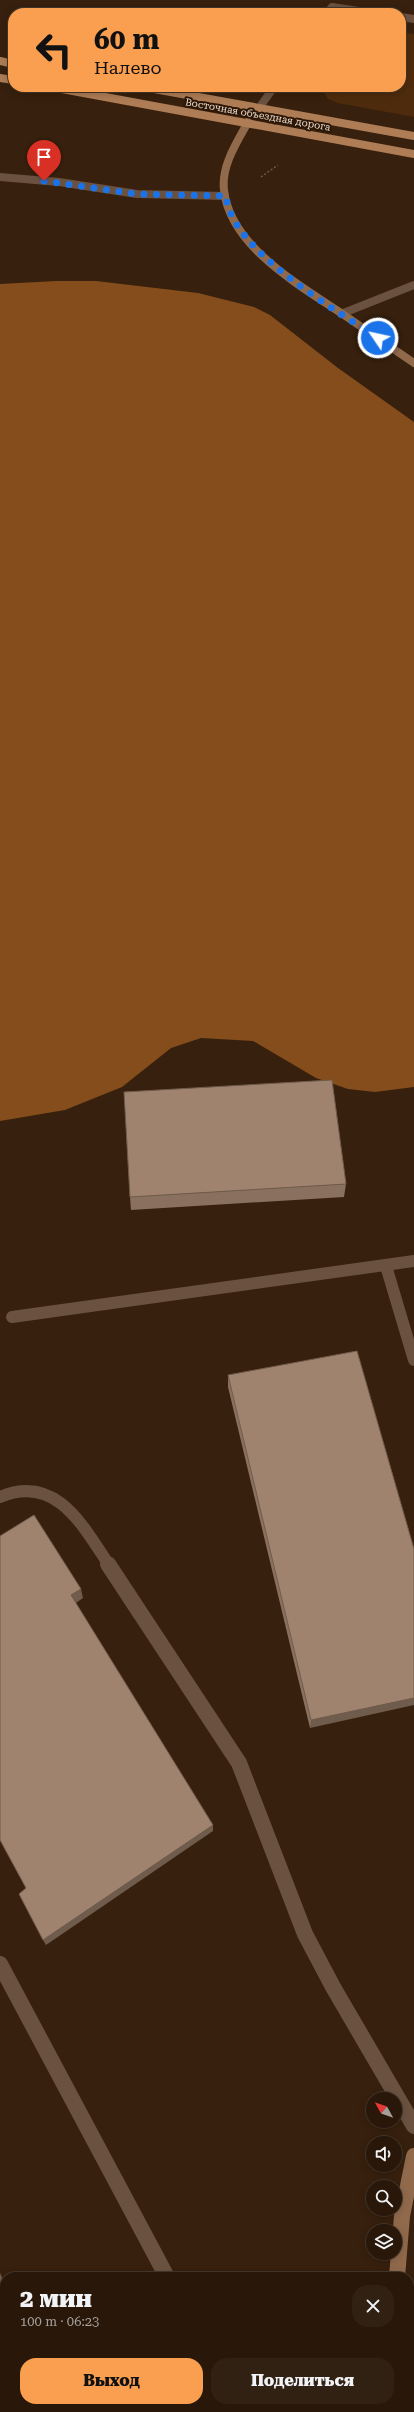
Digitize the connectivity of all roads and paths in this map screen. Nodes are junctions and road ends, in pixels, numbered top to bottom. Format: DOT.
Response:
graph roads {
  1 [pos="337,0"];
  2 [pos="332,7"];
  3 [pos="339,8"];
  4 [pos="79,92"];
  5 [pos="171,92"];
  6 [pos="270,92"];
  7 [pos="259,108"];
  8 [pos="248,122"];
  9 [pos="414,136"];
  10 [pos="414,154"];
  11 [pos="280,163"];
  12 [pos="0,177"];
  13 [pos="260,180"];
  14 [pos="226,196"];
  15 [pos="414,285"];
  16 [pos="341,314"];
  17 [pos="414,363"];
  18 [pos="414,1261"];
  19 [pos="386,1266"];
  20 [pos="12,1317"];
  21 [pos="414,1360"];
  22 [pos="0,1496"];
  23 [pos="0,1964"];
  24 [pos="414,2126"];
  25 [pos="414,2156"];
  26 [pos="164,2272"];
  27 [pos="397,2272"];
  1 -- 2 [label="lane"];
  2 -- 3 [label="lane"];
  4 -- 8 [label="main road, Восточная объездная дорога"];
  5 -- 7 [label="main road, Восточная объездная дорога"];
  6 -- 7 [label="lane"];
  7 -- 8 [label="main road"];
  7 -- 9 [label="main road, Восточная объездная дорога"];
  8 -- 10 [label="main road, Восточная объездная дорога"];
  8 -- 14 [label="main road"];
  11 -- 13 [label="path"];
  12 -- 14 [label="lane"];
  14 -- 16 [label="main road"];
  15 -- 16 [label="lane"];
  16 -- 17 [label="main road"];
  18 -- 19 [label="lane"];
  19 -- 20 [label="lane"];
  19 -- 21 [label="lane"];
  22 -- 24 [label="lane"];
  23 -- 26 [label="lane"];
  25 -- 27 [label="main road"];
}
